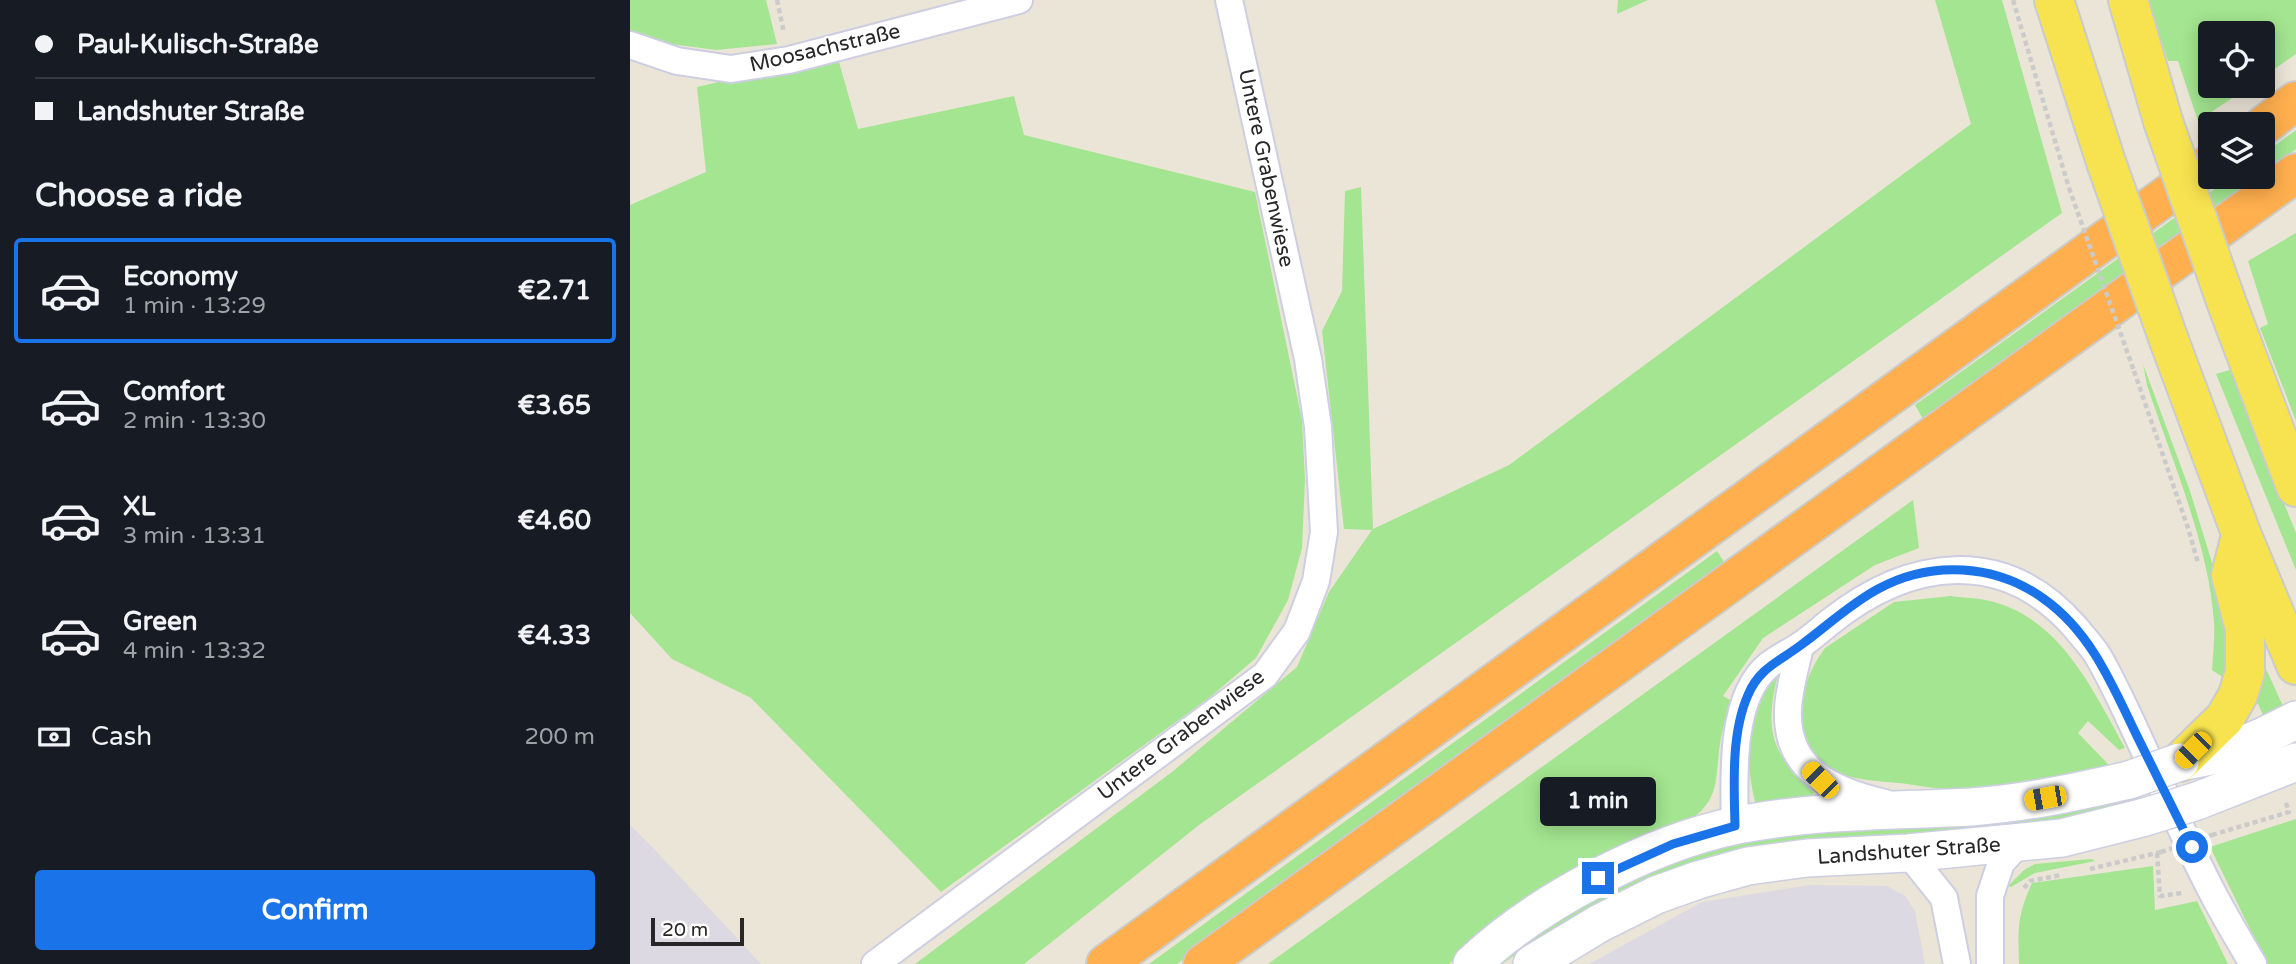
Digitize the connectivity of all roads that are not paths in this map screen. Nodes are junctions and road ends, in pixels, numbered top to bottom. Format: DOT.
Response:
graph roads {
  1 [pos="1019,0"];
  2 [pos="1229,0"];
  3 [pos="2054,0"];
  4 [pos="2128,0"];
  5 [pos="630,46"];
  6 [pos="2296,102"];
  7 [pos="2275,117"];
  8 [pos="2198,173"];
  9 [pos="2296,173"];
  10 [pos="2296,486"];
  11 [pos="2241,533"];
  12 [pos="1800,646"];
  13 [pos="2296,665"];
  14 [pos="2296,720"];
  15 [pos="2180,762"];
  16 [pos="2296,762"];
  17 [pos="1913,809"];
  18 [pos="1735,826"];
  19 [pos="2019,843"];
  20 [pos="1908,853"];
  21 [pos="875,964"];
  22 [pos="1106,964"];
  23 [pos="1203,964"];
  24 [pos="1472,964"];
  25 [pos="1532,964"];
  26 [pos="1957,964"];
  27 [pos="1990,964"];
  28 [pos="2253,964"];
  1 -- 5 [label="street, Moosachstraße"];
  2 -- 21 [label="street, Untere Grabenwiese"];
  3 -- 11 [label="main road, bridge"];
  4 -- 10 [label="main road, bridge"];
  6 -- 7 [label="highway"];
  8 -- 22 [label="highway"];
  9 -- 23 [label="highway"];
  11 -- 13 [label="main road"];
  11 -- 15 [label="main road"];
  12 -- 17 [label="street"];
  12 -- 18 [label="street"];
  12 -- 28 [label="street"];
  14 -- 15 [label="main road, Landshuter Straße"];
  15 -- 17 [label="main road, Landshuter Straße, bridge"];
  16 -- 19 [label="main road, Landshuter Straße, bridge"];
  17 -- 18 [label="main road, Landshuter Straße"];
  18 -- 24 [label="main road, Landshuter Straße"];
  19 -- 20 [label="main road, Landshuter Straße"];
  19 -- 27 [label="street"];
  20 -- 25 [label="main road, Landshuter Straße"];
  20 -- 26 [label="street"];
}
